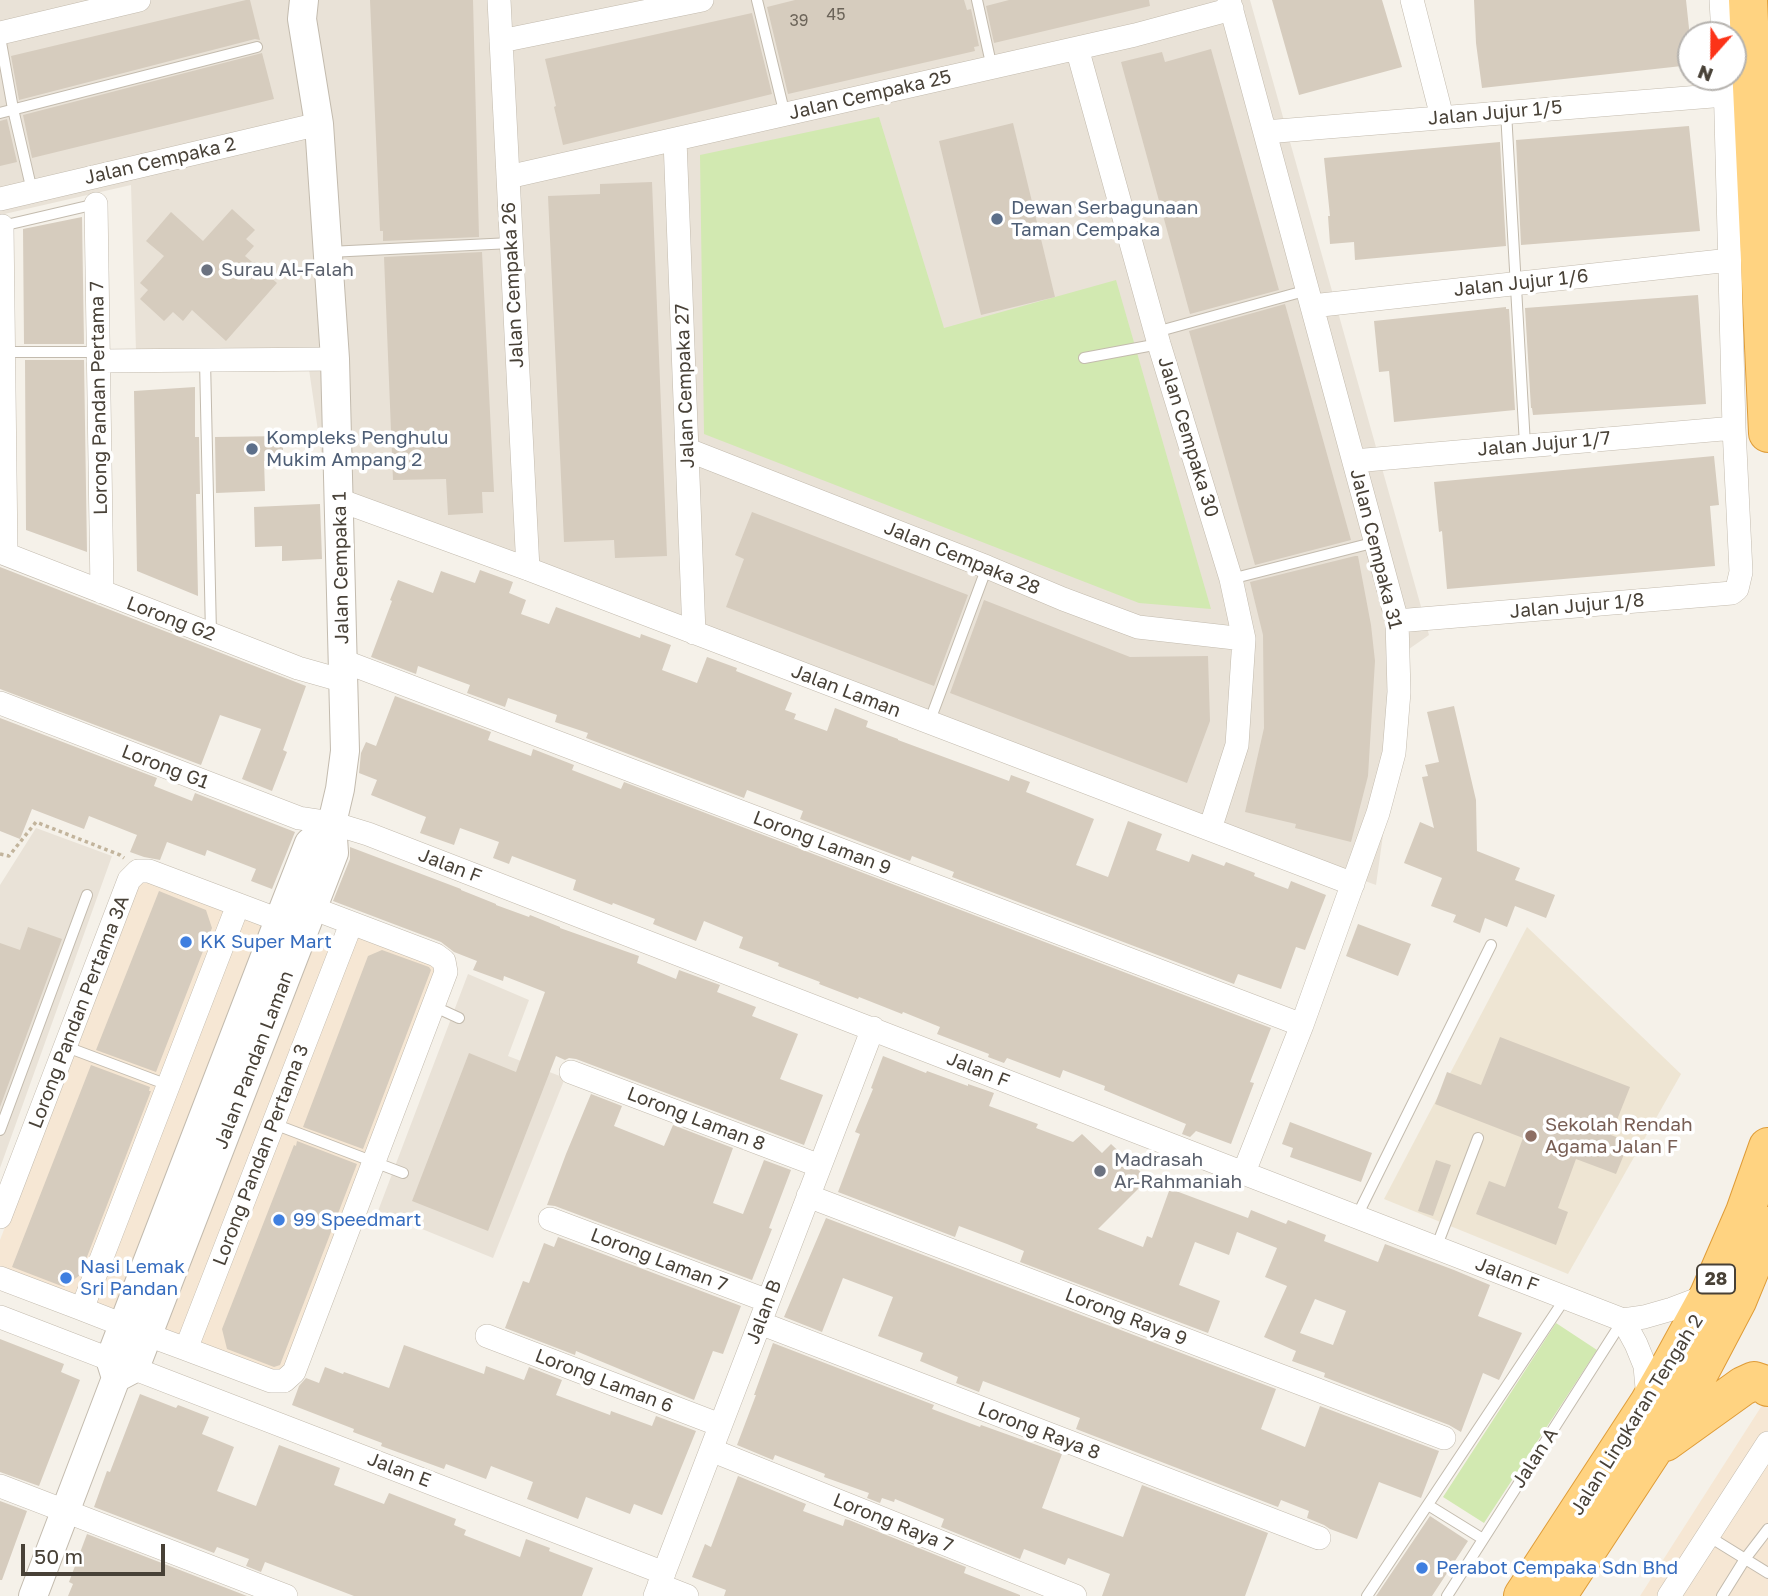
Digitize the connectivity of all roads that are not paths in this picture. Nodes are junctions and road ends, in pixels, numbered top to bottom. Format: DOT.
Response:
graph roads {
  1 [pos="139,0"];
  2 [pos="499,0"];
  3 [pos="702,0"];
  4 [pos="757,0"];
  5 [pos="977,0"];
  6 [pos="1412,0"];
  7 [pos="1721,0"];
  8 [pos="1748,0"];
  9 [pos="1231,4"];
  10 [pos="300,6"];
  11 [pos="1722,21"];
  12 [pos="0,35"];
  13 [pos="501,41"];
  14 [pos="257,47"];
  15 [pos="1077,48"];
  16 [pos="992,68"];
  17 [pos="1683,91"];
  18 [pos="1725,91"];
  19 [pos="13,109"];
  20 [pos="1506,112"];
  21 [pos="0,113"];
  22 [pos="785,115"];
  23 [pos="1442,117"];
  24 [pos="319,124"];
  25 [pos="1265,132"];
  26 [pos="675,140"];
  27 [pos="508,177"];
  28 [pos="32,191"];
  29 [pos="0,199"];
  30 [pos="96,204"];
  31 [pos="2,226"];
  32 [pos="511,243"];
  33 [pos="329,252"];
  34 [pos="1730,260"];
  35 [pos="1516,283"];
  36 [pos="1310,298"];
  37 [pos="1765,302"];
  38 [pos="1158,338"];
  39 [pos="4,352"];
  40 [pos="98,356"];
  41 [pos="1084,358"];
  42 [pos="335,359"];
  43 [pos="205,360"];
  44 [pos="1751,431"];
  45 [pos="1525,446"];
  46 [pos="688,450"];
  47 [pos="1354,461"];
  48 [pos="339,500"];
  49 [pos="1376,542"];
  50 [pos="3,553"];
  51 [pos="987,567"];
  52 [pos="528,569"];
  53 [pos="1231,579"];
  54 [pos="102,592"];
  55 [pos="1397,621"];
  56 [pos="694,632"];
  57 [pos="211,634"];
  58 [pos="1244,639"];
  59 [pos="343,671"];
  60 [pos="0,703"];
  61 [pos="929,723"];
  62 [pos="332,823"];
  63 [pos="1210,830"];
  64 [pos="1353,884"];
  65 [pos="87,895"];
  66 [pos="238,905"];
  67 [pos="312,908"];
  68 [pos="279,920"];
  69 [pos="351,923"];
  70 [pos="1491,945"];
  71 [pos="433,1006"];
  72 [pos="459,1018"];
  73 [pos="1302,1025"];
  74 [pos="873,1028"];
  75 [pos="65,1046"];
  76 [pos="571,1072"];
  77 [pos="169,1085"];
  78 [pos="1,1124"];
  79 [pos="274,1124"];
  80 [pos="1478,1138"];
  81 [pos="1768,1147"];
  82 [pos="373,1162"];
  83 [pos="820,1167"];
  84 [pos="1244,1172"];
  85 [pos="403,1173"];
  86 [pos="808,1196"];
  87 [pos="1357,1216"];
  88 [pos="0,1217"];
  89 [pos="550,1219"];
  90 [pos="1767,1238"];
  91 [pos="1436,1248"];
  92 [pos="0,1278"];
  93 [pos="1710,1295"];
  94 [pos="1566,1297"];
  95 [pos="768,1301"];
  96 [pos="82,1309"];
  97 [pos="0,1317"];
  98 [pos="1623,1320"];
  99 [pos="760,1323"];
  100 [pos="136,1330"];
  101 [pos="486,1336"];
  102 [pos="186,1349"];
  103 [pos="120,1368"];
  104 [pos="1768,1387"];
  105 [pos="1649,1403"];
  106 [pos="720,1425"];
  107 [pos="1444,1438"];
  108 [pos="1768,1443"];
  109 [pos="711,1450"];
  110 [pos="1652,1451"];
  111 [pos="0,1486"];
  112 [pos="1428,1505"];
  113 [pos="65,1512"];
  114 [pos="1766,1534"];
  115 [pos="1708,1536"];
  116 [pos="1319,1538"];
  117 [pos="1483,1539"];
  118 [pos="1745,1559"];
  119 [pos="1768,1573"];
  120 [pos="659,1585"];
  121 [pos="33,1596"];
  122 [pos="286,1596"];
  123 [pos="687,1596"];
  124 [pos="1075,1596"];
  125 [pos="1367,1596"];
  126 [pos="1447,1596"];
  127 [pos="1523,1596"];
  128 [pos="1557,1596"];
  129 [pos="1669,1596"];
  130 [pos="1722,1596"];
  1 -- 12 [label="street"];
  2 -- 13 [label="street, Jalan Cempaka 26"];
  3 -- 13 [label="street"];
  4 -- 22 [label="lane"];
  5 -- 16 [label="lane"];
  6 -- 23 [label="street"];
  7 -- 11 [label="street"];
  8 -- 37 [label="highway"];
  9 -- 15 [label="street, Jalan Cempaka 25"];
  9 -- 25 [label="street, Jalan Cempaka 31"];
  10 -- 24 [label="street, Jalan Cempaka 1"];
  12 -- 19 [label="lane"];
  13 -- 27 [label="street, Jalan Cempaka 26"];
  14 -- 19 [label="lane"];
  15 -- 16 [label="street, Jalan Cempaka 25"];
  15 -- 38 [label="street, Jalan Cempaka 30"];
  16 -- 22 [label="street, Jalan Cempaka 25"];
  17 -- 20 [label="street, Jalan Jujur 1/5"];
  18 -- 34 [label="street"];
  19 -- 21 [label="lane"];
  19 -- 28 [label="lane"];
  20 -- 23 [label="street, Jalan Jujur 1/5"];
  20 -- 35 [label="lane"];
  22 -- 26 [label="street, Jalan Cempaka 25"];
  23 -- 25 [label="street, Jalan Jujur 1/5"];
  24 -- 28 [label="street, Jalan Cempaka 2"];
  24 -- 33 [label="street, Jalan Cempaka 1"];
  25 -- 36 [label="street, Jalan Cempaka 31"];
  26 -- 27 [label="street, Jalan Cempaka 25"];
  26 -- 46 [label="street, Jalan Cempaka 27"];
  27 -- 32 [label="street, Jalan Cempaka 26"];
  28 -- 29 [label="street, Jalan Cempaka 2"];
  30 -- 31 [label="lane"];
  30 -- 40 [label="street, Lorong Pandan Pertama 7"];
  31 -- 39 [label="street"];
  32 -- 33 [label="lane"];
  32 -- 52 [label="street, Jalan Cempaka 26"];
  33 -- 42 [label="street, Jalan Cempaka 1"];
  34 -- 35 [label="street, Jalan Jujur 1/6"];
  34 -- 44 [label="street"];
  35 -- 36 [label="street, Jalan Jujur 1/6"];
  35 -- 45 [label="lane"];
  36 -- 38 [label="lane"];
  36 -- 47 [label="street, Jalan Cempaka 31"];
  37 -- 44 [label="highway"];
  38 -- 41 [label="lane"];
  38 -- 53 [label="street, Jalan Cempaka 30"];
  39 -- 40 [label="lane"];
  39 -- 50 [label="street"];
  40 -- 43 [label="street"];
  40 -- 54 [label="street, Lorong Pandan Pertama 7"];
  42 -- 43 [label="street"];
  42 -- 48 [label="street, Jalan Cempaka 1"];
  43 -- 57 [label="lane"];
  44 -- 45 [label="street, Jalan Jujur 1/7"];
  44 -- 55 [label="street, Jalan Jujur 1/8"];
  45 -- 47 [label="street, Jalan Jujur 1/7"];
  46 -- 51 [label="street, Jalan Cempaka 28"];
  46 -- 56 [label="street, Jalan Cempaka 27"];
  47 -- 49 [label="street, Jalan Cempaka 31"];
  48 -- 52 [label="street, Jalan Laman"];
  48 -- 59 [label="street, Jalan Cempaka 1"];
  49 -- 53 [label="lane"];
  49 -- 55 [label="street, Jalan Cempaka 31"];
  50 -- 54 [label="street, Lorong G2"];
  51 -- 58 [label="street, Jalan Cempaka 28"];
  51 -- 61 [label="lane"];
  52 -- 56 [label="street, Jalan Laman"];
  53 -- 58 [label="street, Jalan Cempaka 30"];
  54 -- 57 [label="street, Lorong G2"];
  55 -- 64 [label="street, Jalan Cempaka 31"];
  56 -- 61 [label="street, Jalan Laman"];
  57 -- 59 [label="street, Lorong G2"];
  58 -- 63 [label="street, Jalan Cempaka 30"];
  59 -- 62 [label="street, Jalan Cempaka 1"];
  59 -- 73 [label="street, Lorong Laman 9"];
  60 -- 62 [label="street, Lorong G1"];
  61 -- 63 [label="street, Jalan Laman"];
  62 -- 67 [label="street, Jalan Pandan Laman"];
  62 -- 68 [label="street, Jalan Pandan Laman"];
  62 -- 74 [label="street, Jalan F"];
  63 -- 64 [label="street, Jalan Laman"];
  64 -- 73 [label="street, Jalan Cempaka 31"];
  65 -- 78 [label="lane"];
  66 -- 68 [label="street, Lorong Pandan Pertama 3A"];
  66 -- 75 [label="street, Lorong Pandan Pertama 3A"];
  66 -- 77 [label="street"];
  67 -- 68 [label="street"];
  67 -- 69 [label="street"];
  67 -- 100 [label="street, Jalan Pandan Laman"];
  68 -- 100 [label="street, Jalan Pandan Laman"];
  69 -- 71 [label="street"];
  69 -- 79 [label="street, Lorong Pandan Pertama 3"];
  70 -- 87 [label="lane"];
  71 -- 72 [label="lane"];
  71 -- 82 [label="street"];
  73 -- 84 [label="street, Jalan Cempaka 31"];
  74 -- 83 [label="street, Jalan B"];
  74 -- 84 [label="street, Jalan F"];
  75 -- 77 [label="lane"];
  75 -- 88 [label="street, Lorong Pandan Pertama 3A"];
  76 -- 83 [label="street, Lorong Laman 8"];
  77 -- 96 [label="street"];
  79 -- 82 [label="lane"];
  79 -- 102 [label="street, Lorong Pandan Pertama 3"];
  80 -- 91 [label="lane"];
  81 -- 93 [label="highway, Jalan Lingkaran Tengah 2 / 28"];
  82 -- 85 [label="lane"];
  82 -- 102 [label="street"];
  83 -- 86 [label="street, Jalan B"];
  84 -- 87 [label="street, Jalan F"];
  86 -- 95 [label="street, Jalan B"];
  86 -- 107 [label="street, Lorong Raya 9"];
  87 -- 91 [label="street, Jalan F"];
  89 -- 95 [label="street, Lorong Laman 7"];
  90 -- 110 [label="highway, Jalan Lingkaran Tengah 2 / 28"];
  91 -- 94 [label="street, Jalan F"];
  92 -- 96 [label="street"];
  93 -- 98 [label="street"];
  93 -- 105 [label="highway, Jalan Lingkaran Tengah 2 / 28"];
  94 -- 98 [label="street, Jalan F"];
  94 -- 112 [label="lane"];
  95 -- 99 [label="street, Jalan B"];
  96 -- 100 [label="street"];
  97 -- 103 [label="street, Jalan E"];
  98 -- 105 [label="street"];
  98 -- 117 [label="lane, Jalan A"];
  99 -- 106 [label="street, Jalan B"];
  99 -- 116 [label="street, Lorong Raya 8"];
  100 -- 102 [label="street"];
  100 -- 103 [label="street, Jalan Pandan Laman"];
  101 -- 106 [label="street, Lorong Laman 6"];
  103 -- 113 [label="street, Jalan Pandan Laman"];
  103 -- 120 [label="street, Jalan E"];
  104 -- 110 [label="highway"];
  105 -- 127 [label="highway, Jalan Lingkaran Tengah 2 / 28"];
  106 -- 109 [label="street, Jalan B"];
  108 -- 115 [label="street"];
  109 -- 120 [label="street, Jalan B"];
  109 -- 124 [label="street, Lorong Raya 7"];
  110 -- 128 [label="highway, Jalan Lingkaran Tengah 2 / 28"];
  111 -- 113 [label="street"];
  112 -- 117 [label="lane"];
  112 -- 125 [label="lane"];
  113 -- 121 [label="street, Jalan Pandan Laman"];
  113 -- 122 [label="street"];
  114 -- 118 [label="lane"];
  115 -- 118 [label="lane"];
  115 -- 129 [label="street"];
  117 -- 126 [label="lane, Jalan A"];
  118 -- 119 [label="lane"];
  118 -- 130 [label="lane"];
  120 -- 123 [label="street, Jalan E"];
}
